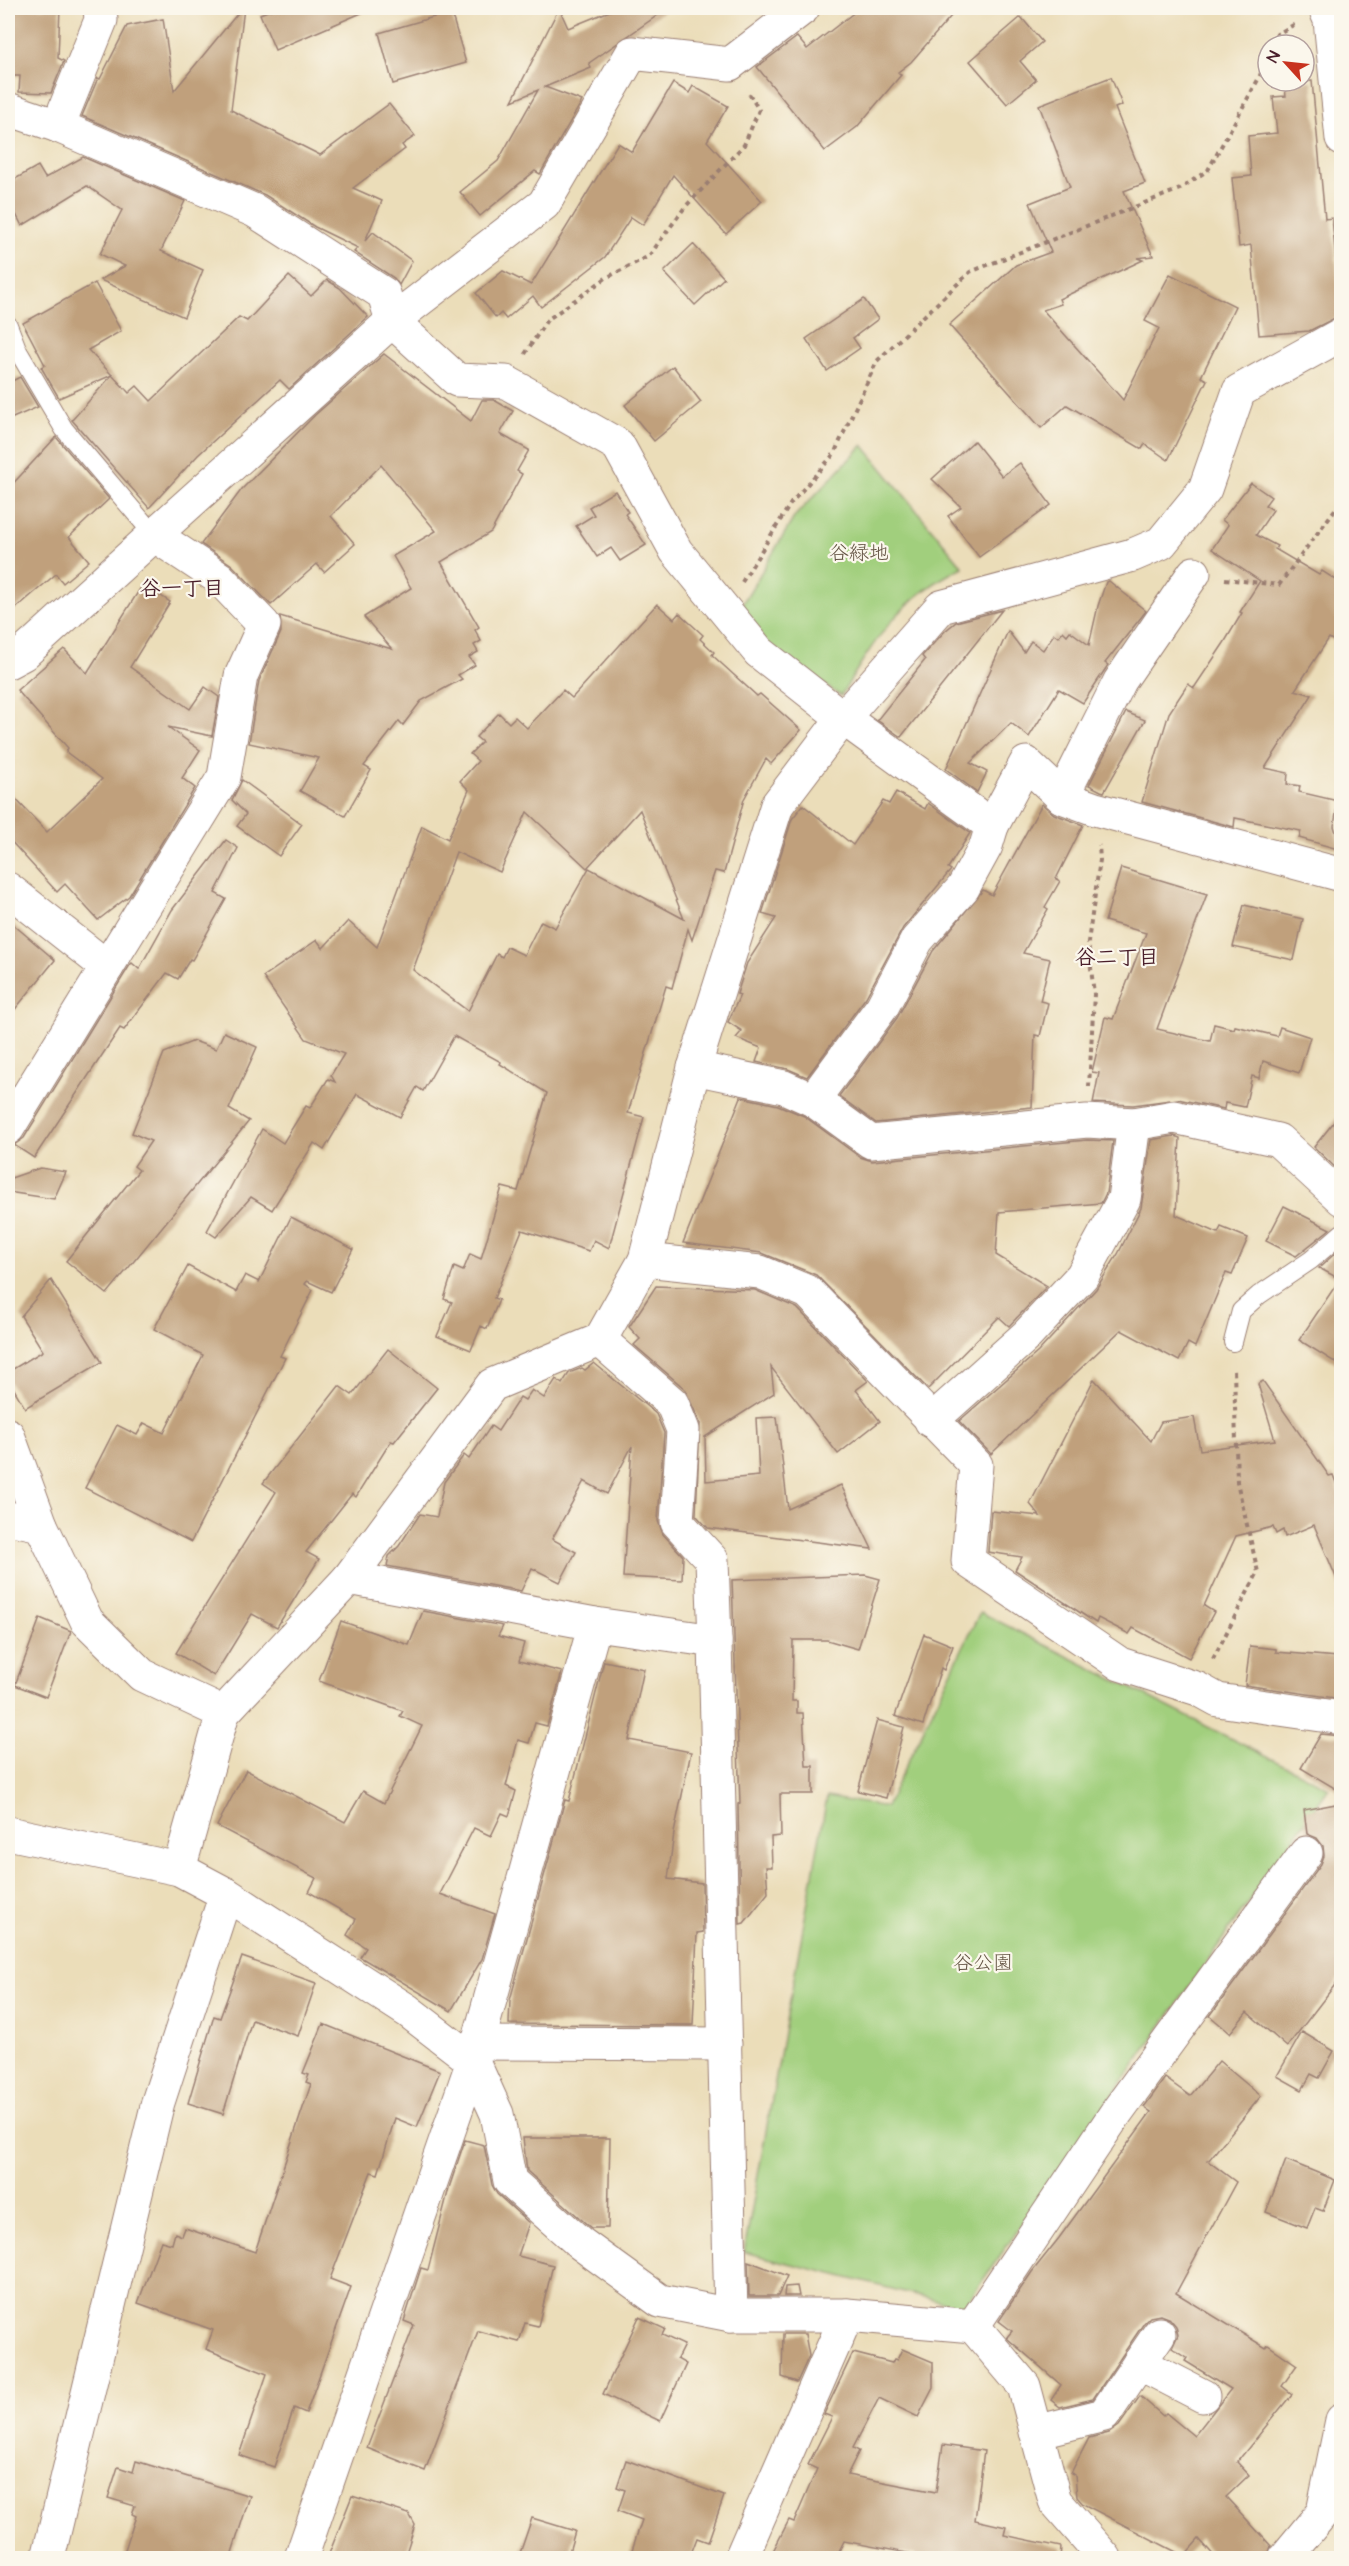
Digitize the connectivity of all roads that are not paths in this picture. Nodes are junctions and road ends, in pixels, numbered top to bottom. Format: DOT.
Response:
graph roads {
  1 [pos="100,8"];
  2 [pos="803,8"];
  3 [pos="1325,8"];
  4 [pos="8,109"];
  5 [pos="58,126"];
  6 [pos="1341,139"];
  7 [pos="392,321"];
  8 [pos="8,325"];
  9 [pos="1341,334"];
  10 [pos="154,535"];
  11 [pos="1194,573"];
  12 [pos="8,662"];
  13 [pos="843,718"];
  14 [pos="1062,797"];
  15 [pos="992,826"];
  16 [pos="1341,875"];
  17 [pos="8,889"];
  18 [pos="107,967"];
  19 [pos="694,1068"];
  20 [pos="813,1100"];
  21 [pos="1134,1124"];
  22 [pos="8,1128"];
  23 [pos="1341,1199"];
  24 [pos="1341,1233"];
  25 [pos="645,1260"];
  26 [pos="600,1340"];
  27 [pos="1233,1342"];
  28 [pos="931,1421"];
  29 [pos="8,1434"];
  30 [pos="8,1518"];
  31 [pos="41,1525"];
  32 [pos="349,1578"];
  33 [pos="595,1624"];
  34 [pos="715,1641"];
  35 [pos="223,1713"];
  36 [pos="1341,1718"];
  37 [pos="8,1833"];
  38 [pos="1306,1853"];
  39 [pos="179,1869"];
  40 [pos="226,1894"];
  41 [pos="725,2044"];
  42 [pos="475,2052"];
  43 [pos="731,2315"];
  44 [pos="847,2315"];
  45 [pos="973,2326"];
  46 [pos="1159,2334"];
  47 [pos="1139,2362"];
  48 [pos="1203,2396"];
  49 [pos="1341,2420"];
  50 [pos="1036,2432"];
  51 [pos="48,2559"];
  52 [pos="301,2559"];
  53 [pos="741,2559"];
  54 [pos="1105,2559"];
  55 [pos="1285,2559"];
  1 -- 5 [label="street"];
  2 -- 7 [label="street"];
  3 -- 6 [label="street"];
  4 -- 5 [label="street"];
  5 -- 7 [label="street"];
  7 -- 10 [label="street"];
  7 -- 13 [label="street"];
  8 -- 10 [label="lane"];
  9 -- 13 [label="street"];
  10 -- 12 [label="street"];
  10 -- 18 [label="street"];
  11 -- 14 [label="street"];
  13 -- 15 [label="street"];
  13 -- 19 [label="street"];
  14 -- 15 [label="street"];
  14 -- 16 [label="street"];
  15 -- 20 [label="street"];
  17 -- 18 [label="street"];
  18 -- 22 [label="street"];
  19 -- 20 [label="street"];
  19 -- 25 [label="street"];
  20 -- 21 [label="street"];
  21 -- 23 [label="street"];
  21 -- 28 [label="street"];
  24 -- 27 [label="lane"];
  25 -- 26 [label="street"];
  25 -- 28 [label="street"];
  26 -- 32 [label="street"];
  26 -- 34 [label="street"];
  28 -- 36 [label="street"];
  29 -- 31 [label="street"];
  30 -- 31 [label="street"];
  31 -- 35 [label="street"];
  32 -- 33 [label="street"];
  32 -- 35 [label="street"];
  33 -- 34 [label="street"];
  33 -- 42 [label="street"];
  34 -- 41 [label="street"];
  35 -- 39 [label="street"];
  37 -- 39 [label="street"];
  38 -- 45 [label="street"];
  39 -- 40 [label="street"];
  40 -- 42 [label="street"];
  40 -- 51 [label="street"];
  41 -- 42 [label="street"];
  41 -- 43 [label="street"];
  42 -- 43 [label="street"];
  42 -- 52 [label="street"];
  43 -- 44 [label="street"];
  44 -- 45 [label="street"];
  44 -- 53 [label="street"];
  45 -- 50 [label="street"];
  46 -- 47 [label="street"];
  47 -- 48 [label="street"];
  47 -- 50 [label="street"];
  49 -- 55 [label="street"];
  50 -- 54 [label="street"];
}
